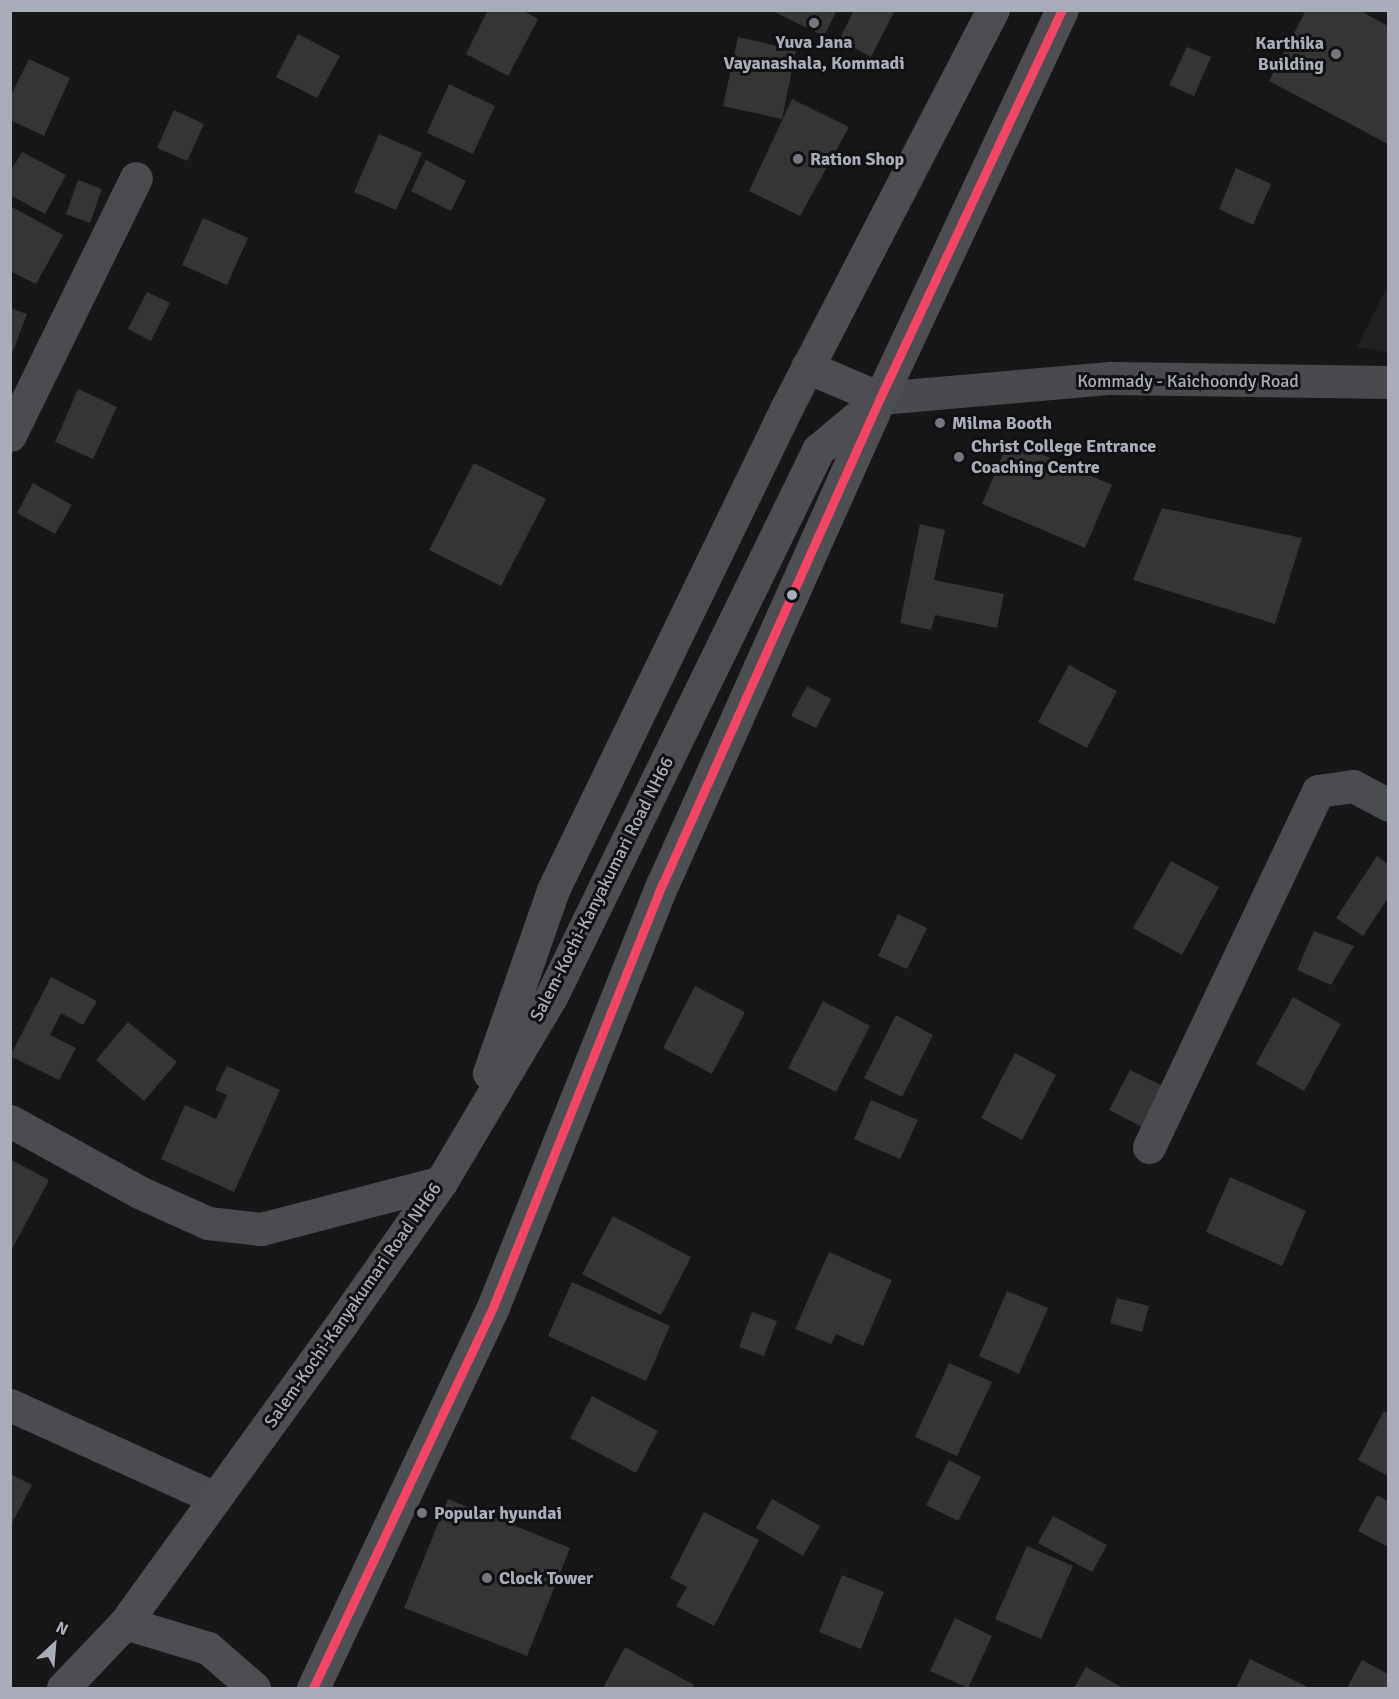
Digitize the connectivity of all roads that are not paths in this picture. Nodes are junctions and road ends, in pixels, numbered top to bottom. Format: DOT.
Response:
graph roads {
  1 [pos="993,10"];
  2 [pos="1062,10"];
  3 [pos="136,178"];
  4 [pos="807,367"];
  5 [pos="1389,382"];
  6 [pos="880,398"];
  7 [pos="10,435"];
  8 [pos="1389,805"];
  9 [pos="10,1121"];
  10 [pos="468,1131"];
  11 [pos="1149,1147"];
  12 [pos="441,1182"];
  13 [pos="10,1406"];
  14 [pos="215,1498"];
  15 [pos="125,1623"];
  16 [pos="63,1689"];
  17 [pos="255,1689"];
  18 [pos="313,1689"];
  1 -- 4 [label="highway"];
  2 -- 6 [label="highway"];
  3 -- 7 [label="street"];
  4 -- 6 [label="highway"];
  4 -- 10 [label="highway"];
  5 -- 6 [label="main road, Kommady - Kaichoondy Road"];
  6 -- 10 [label="highway, Salem-Kochi-Kanyakumari Road NH66"];
  6 -- 18 [label="main road"];
  8 -- 11 [label="street"];
  9 -- 12 [label="street"];
  10 -- 12 [label="highway, Salem-Kochi-Kanyakumari Road NH66"];
  12 -- 14 [label="highway, Salem-Kochi-Kanyakumari Road NH66"];
  13 -- 14 [label="street"];
  14 -- 15 [label="highway, Salem-Kochi-Kanyakumari Road NH66"];
  15 -- 16 [label="highway, Salem-Kochi-Kanyakumari Road NH66"];
  15 -- 17 [label="highway"];
}
